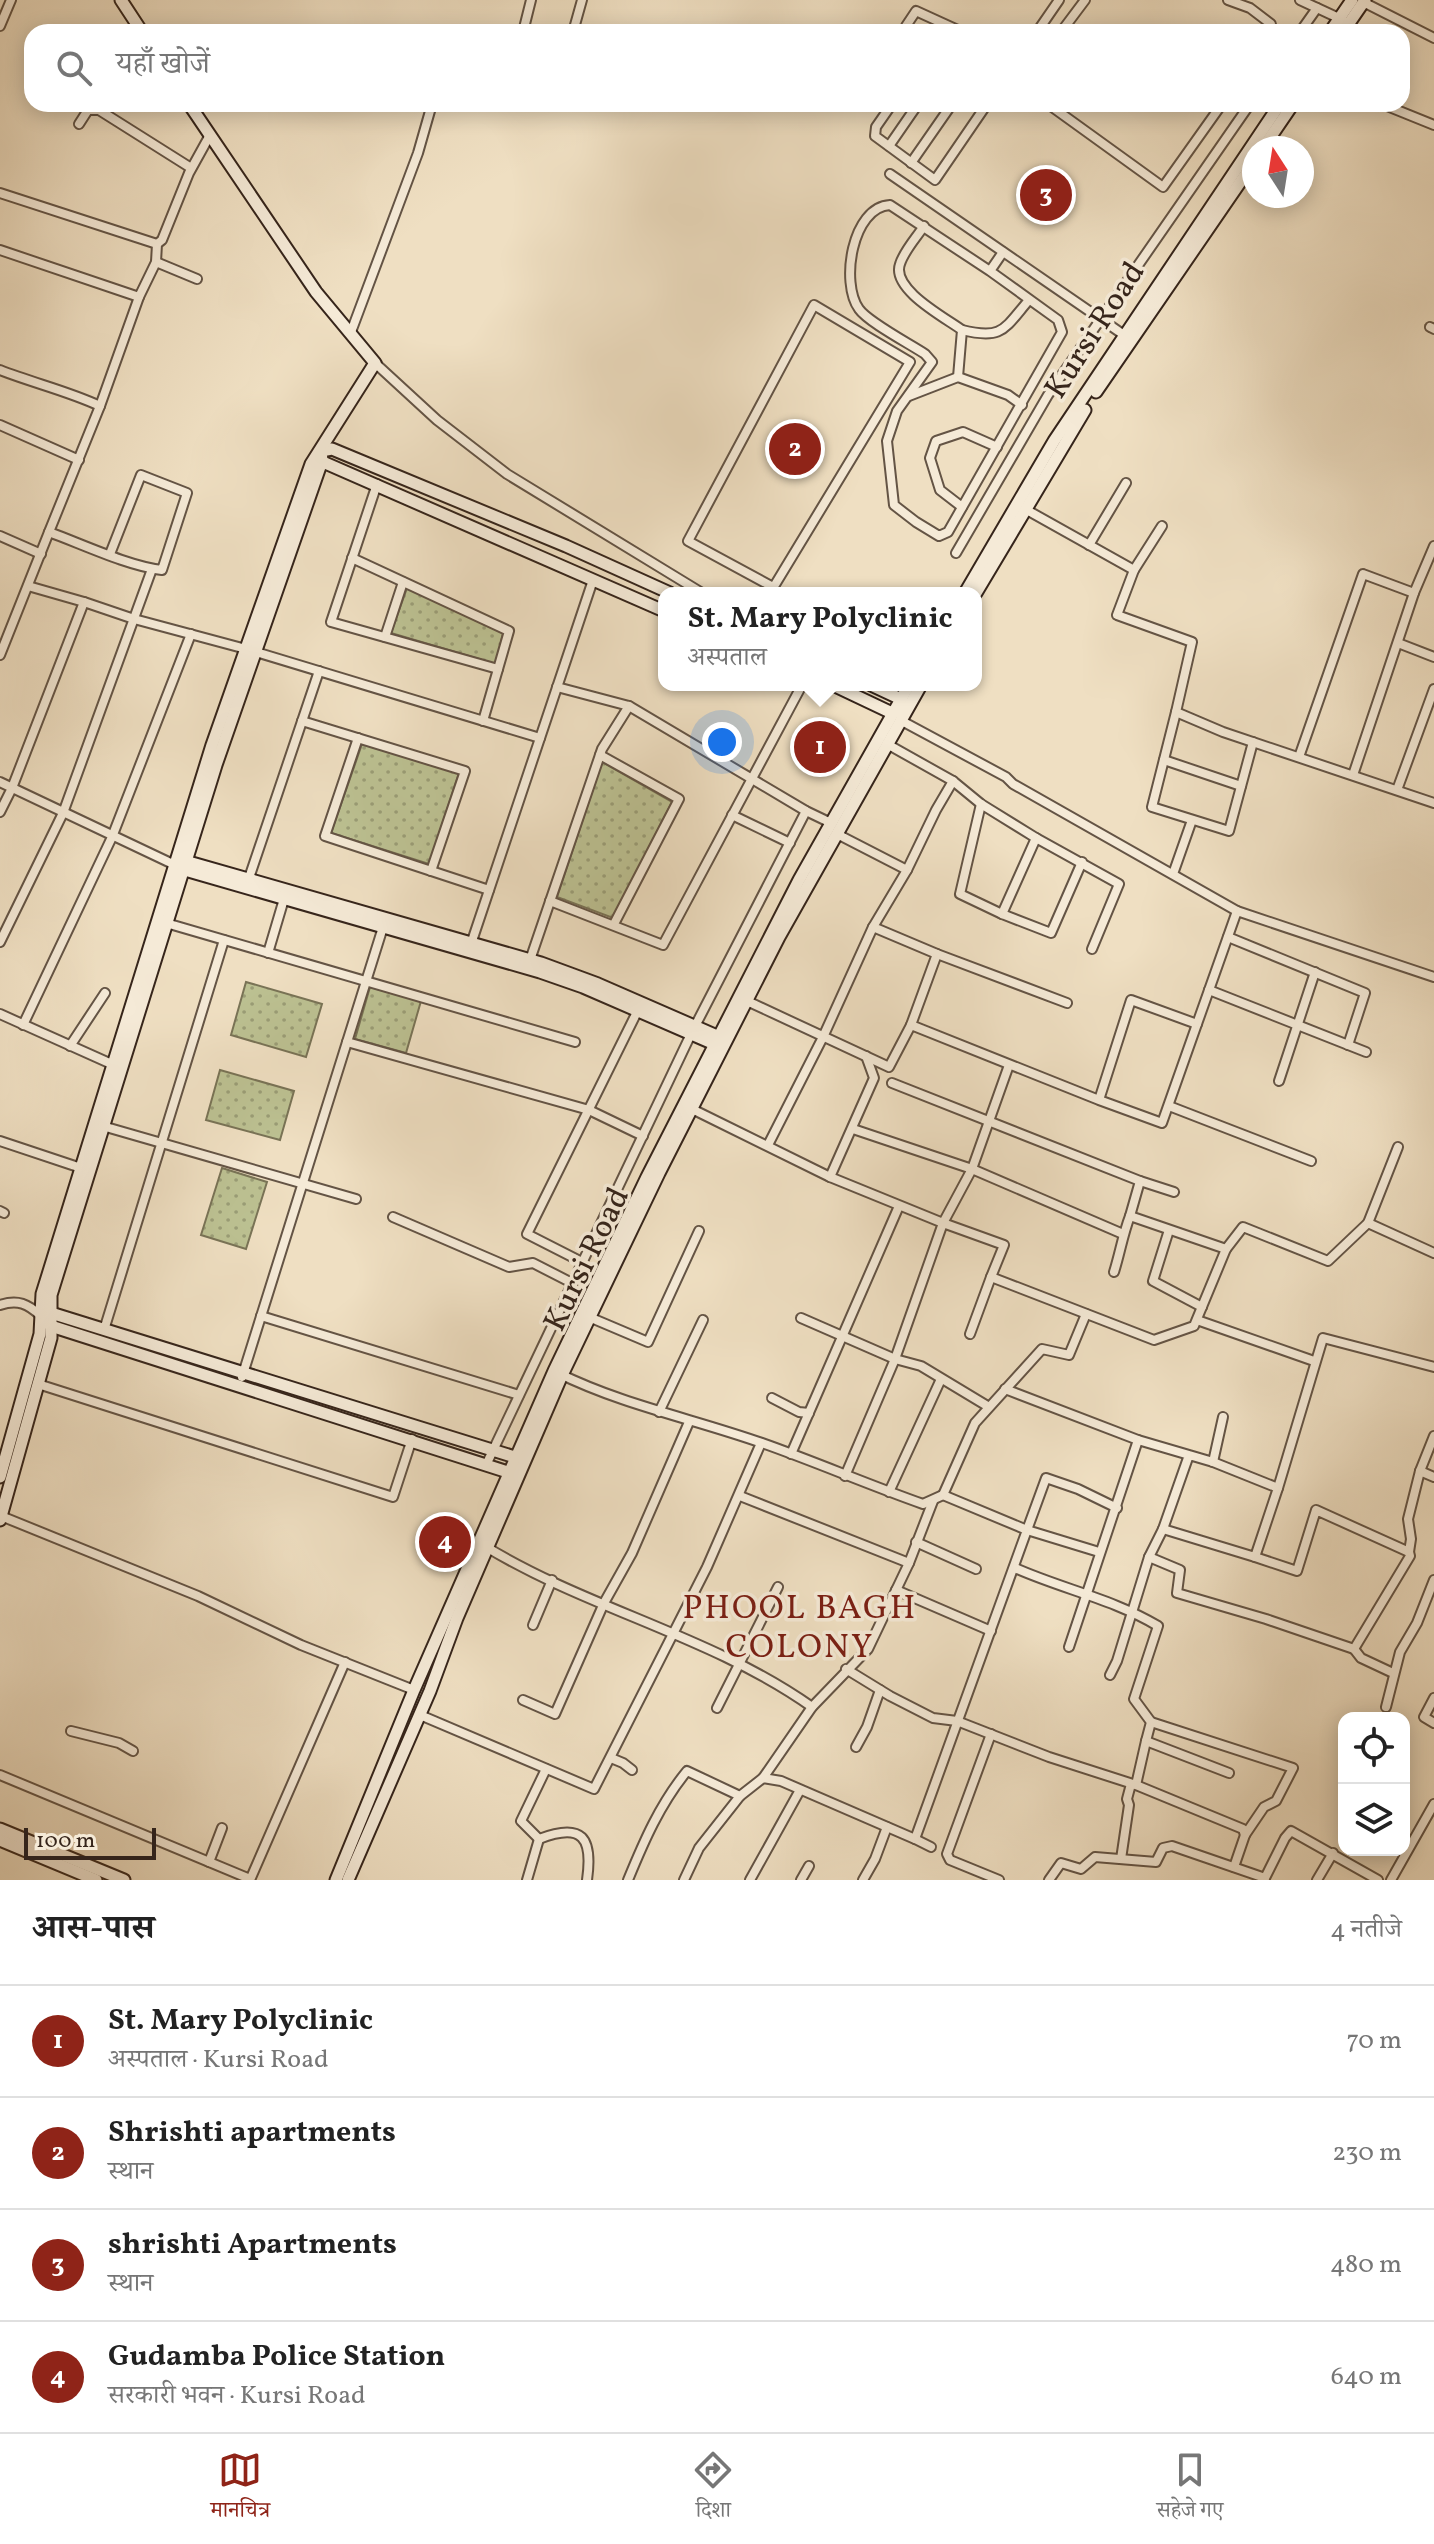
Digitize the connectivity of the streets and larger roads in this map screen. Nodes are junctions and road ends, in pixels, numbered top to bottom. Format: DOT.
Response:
graph roads {
  1 [pos="11,0"];
  2 [pos="121,0"];
  3 [pos="531,0"];
  4 [pos="582,0"];
  5 [pos="920,0"];
  6 [pos="1085,0"];
  7 [pos="1228,0"];
  8 [pos="1300,0"];
  9 [pos="1054,1"];
  10 [pos="1360,1"];
  11 [pos="1317,8"];
  12 [pos="916,11"];
  13 [pos="137,24"];
  14 [pos="525,24"];
  15 [pos="575,24"];
  16 [pos="908,24"];
  17 [pos="944,24"];
  18 [pos="1041,24"];
  19 [pos="1067,24"];
  20 [pos="1271,24"];
  21 [pos="1306,24"];
  22 [pos="1344,24"];
  23 [pos="1406,24"];
  24 [pos="0,26"];
  25 [pos="1410,26"];
  26 [pos="1434,38"];
  27 [pos="87,112"];
  28 [pos="102,112"];
  29 [pos="194,112"];
  30 [pos="430,112"];
  31 [pos="886,112"];
  32 [pos="912,112"];
  33 [pos="946,112"];
  34 [pos="982,112"];
  35 [pos="1059,112"];
  36 [pos="1216,112"];
  37 [pos="1244,112"];
  38 [pos="1275,112"];
  39 [pos="1288,112"];
  40 [pos="1402,112"];
  41 [pos="79,124"];
  42 [pos="1434,125"];
  43 [pos="210,135"];
  44 [pos="1271,136"];
  45 [pos="889,146"];
  46 [pos="911,163"];
  47 [pos="191,168"];
  48 [pos="890,174"];
  49 [pos="1242,180"];
  50 [pos="0,193"];
  51 [pos="924,226"];
  52 [pos="157,244"];
  53 [pos="0,250"];
  54 [pos="1003,252"];
  55 [pos="156,262"];
  56 [pos="990,271"];
  57 [pos="197,279"];
  58 [pos="139,297"];
  59 [pos="1029,300"];
  60 [pos="1100,319"];
  61 [pos="962,330"];
  62 [pos="351,332"];
  63 [pos="1124,335"];
  64 [pos="375,363"];
  65 [pos="0,370"];
  66 [pos="958,377"];
  67 [pos="905,398"];
  68 [pos="1022,405"];
  69 [pos="100,406"];
  70 [pos="0,425"];
  71 [pos="997,447"];
  72 [pos="319,456"];
  73 [pos="79,460"];
  74 [pos="983,469"];
  75 [pos="1000,478"];
  76 [pos="1126,483"];
  77 [pos="377,484"];
  78 [pos="1027,502"];
  79 [pos="962,507"];
  80 [pos="1162,526"];
  81 [pos="49,532"];
  82 [pos="0,536"];
  83 [pos="1089,545"];
  84 [pos="1434,546"];
  85 [pos="956,553"];
  86 [pos="41,554"];
  87 [pos="110,554"];
  88 [pos="352,558"];
  89 [pos="152,569"];
  90 [pos="1134,570"];
  91 [pos="983,573"];
  92 [pos="593,580"];
  93 [pos="403,582"];
  94 [pos="28,586"];
  95 [pos="692,587"];
  96 [pos="767,587"];
  97 [pos="774,587"];
  98 [pos="970,587"];
  99 [pos="978,587"];
  100 [pos="658,588"];
  101 [pos="1414,593"];
  102 [pos="84,602"];
  103 [pos="658,608"];
  104 [pos="134,619"];
  105 [pos="191,634"];
  106 [pos="385,637"];
  107 [pos="1398,643"];
  108 [pos="250,651"];
  109 [pos="0,655"];
  110 [pos="1434,657"];
  111 [pos="498,669"];
  112 [pos="319,671"];
  113 [pos="557,687"];
  114 [pos="1434,689"];
  115 [pos="799,691"];
  116 [pos="849,691"];
  117 [pos="878,691"];
  118 [pos="907,691"];
  119 [pos="916,691"];
  120 [pos="629,706"];
  121 [pos="900,710"];
  122 [pos="1176,712"];
  123 [pos="302,721"];
  124 [pos="483,721"];
  125 [pos="358,738"];
  126 [pos="540,738"];
  127 [pos="1253,742"];
  128 [pos="887,744"];
  129 [pos="600,755"];
  130 [pos="1299,757"];
  131 [pos="1164,760"];
  132 [pos="1353,775"];
  133 [pos="752,779"];
  134 [pos="953,781"];
  135 [pos="0,782"];
  136 [pos="1241,786"];
  137 [pos="12,788"];
  138 [pos="1397,790"];
  139 [pos="1434,803"];
  140 [pos="981,804"];
  141 [pos="806,811"];
  142 [pos="0,812"];
  143 [pos="63,813"];
  144 [pos="732,815"];
  145 [pos="1192,820"];
  146 [pos="834,828"];
  147 [pos="112,837"];
  148 [pos="1036,838"];
  149 [pos="790,843"];
  150 [pos="1082,862"];
  151 [pos="181,866"];
  152 [pos="907,870"];
  153 [pos="431,871"];
  154 [pos="1173,874"];
  155 [pos="249,878"];
  156 [pos="489,890"];
  157 [pos="284,899"];
  158 [pos="550,901"];
  159 [pos="1237,911"];
  160 [pos="1002,914"];
  161 [pos="384,922"];
  162 [pos="166,923"];
  163 [pos="614,924"];
  164 [pos="873,927"];
  165 [pos="1228,937"];
  166 [pos="224,940"];
  167 [pos="0,942"];
  168 [pos="470,947"];
  169 [pos="1092,949"];
  170 [pos="268,953"];
  171 [pos="937,954"];
  172 [pos="530,960"];
  173 [pos="1315,972"];
  174 [pos="1434,977"];
  175 [pos="366,981"];
  176 [pos="1209,990"];
  177 [pos="105,993"];
  178 [pos="747,1001"];
  179 [pos="1067,1003"];
  180 [pos="638,1010"];
  181 [pos="0,1014"];
  182 [pos="1197,1024"];
  183 [pos="23,1025"];
  184 [pos="911,1025"];
  185 [pos="1297,1025"];
  186 [pos="693,1031"];
  187 [pos="823,1037"];
  188 [pos="347,1042"];
  189 [pos="575,1042"];
  190 [pos="721,1042"];
  191 [pos="1348,1045"];
  192 [pos="70,1046"];
  193 [pos="1366,1052"];
  194 [pos="866,1056"];
  195 [pos="1009,1065"];
  196 [pos="117,1066"];
  197 [pos="1279,1081"];
  198 [pos="892,1083"];
  199 [pos="1099,1100"];
  200 [pos="1169,1106"];
  201 [pos="692,1109"];
  202 [pos="589,1110"];
  203 [pos="988,1123"];
  204 [pos="99,1124"];
  205 [pos="853,1129"];
  206 [pos="643,1136"];
  207 [pos="0,1141"];
  208 [pos="161,1143"];
  209 [pos="768,1145"];
  210 [pos="1398,1147"];
  211 [pos="1311,1161"];
  212 [pos="81,1168"];
  213 [pos="972,1169"];
  214 [pos="830,1177"];
  215 [pos="1140,1181"];
  216 [pos="303,1184"];
  217 [pos="1174,1192"];
  218 [pos="356,1199"];
  219 [pos="899,1206"];
  220 [pos="1130,1216"];
  221 [pos="393,1217"];
  222 [pos="943,1223"];
  223 [pos="1368,1223"];
  224 [pos="1169,1230"];
  225 [pos="699,1231"];
  226 [pos="1123,1234"];
  227 [pos="1226,1249"];
  228 [pos="1433,1250"];
  229 [pos="582,1262"];
  230 [pos="1114,1272"];
  231 [pos="991,1277"];
  232 [pos="572,1283"];
  233 [pos="0,1305"];
  234 [pos="1202,1307"];
  235 [pos="1086,1314"];
  236 [pos="261,1316"];
  237 [pos="589,1317"];
  238 [pos="48,1318"];
  239 [pos="801,1318"];
  240 [pos="703,1320"];
  241 [pos="1197,1320"];
  242 [pos="104,1330"];
  243 [pos="970,1334"];
  244 [pos="843,1335"];
  245 [pos="895,1359"];
  246 [pos="1314,1361"];
  247 [pos="1434,1367"];
  248 [pos="558,1373"];
  249 [pos="242,1379"];
  250 [pos="941,1379"];
  251 [pos="38,1384"];
  252 [pos="1005,1389"];
  253 [pos="519,1395"];
  254 [pos="772,1398"];
  255 [pos="989,1407"];
  256 [pos="659,1412"];
  257 [pos="809,1413"];
  258 [pos="1223,1417"];
  259 [pos="689,1422"];
  260 [pos="1434,1436"];
  261 [pos="412,1439"];
  262 [pos="1138,1440"];
  263 [pos="761,1443"];
  264 [pos="493,1450"];
  265 [pos="791,1454"];
  266 [pos="1189,1455"];
  267 [pos="519,1459"];
  268 [pos="1213,1462"];
  269 [pos="487,1463"];
  270 [pos="1,1470"];
  271 [pos="1420,1471"];
  272 [pos="513,1474"];
  273 [pos="845,1476"];
  274 [pos="1434,1477"];
  275 [pos="1278,1488"];
  276 [pos="889,1492"];
  277 [pos="943,1495"];
  278 [pos="740,1496"];
  279 [pos="933,1501"];
  280 [pos="1117,1508"];
  281 [pos="0,1518"];
  282 [pos="1163,1529"];
  283 [pos="1027,1530"];
  284 [pos="916,1542"];
  285 [pos="482,1545"];
  286 [pos="1099,1552"];
  287 [pos="1409,1552"];
  288 [pos="1149,1557"];
  289 [pos="1255,1557"];
  290 [pos="909,1563"];
  291 [pos="1015,1568"];
  292 [pos="976,1569"];
  293 [pos="552,1580"];
  294 [pos="1434,1580"];
  295 [pos="778,1587"];
  296 [pos="896,1590"];
  297 [pos="1086,1594"];
  298 [pos="604,1603"];
  299 [pos="1131,1611"];
  300 [pos="533,1625"];
  301 [pos="991,1631"];
  302 [pos="672,1634"];
  303 [pos="1069,1647"];
  304 [pos="1354,1649"];
  305 [pos="345,1662"];
  306 [pos="737,1664"];
  307 [pos="846,1669"];
  308 [pos="1393,1673"];
  309 [pos="1110,1675"];
  310 [pos="414,1690"];
  311 [pos="880,1690"];
  312 [pos="1434,1698"];
  313 [pos="523,1700"];
  314 [pos="812,1707"];
  315 [pos="1386,1707"];
  316 [pos="717,1708"];
  317 [pos="420,1715"];
  318 [pos="957,1721"];
  319 [pos="1151,1722"];
  320 [pos="1434,1723"];
  321 [pos="71,1731"];
  322 [pos="991,1734"];
  323 [pos="1146,1741"];
  324 [pos="856,1747"];
  325 [pos="133,1751"];
  326 [pos="611,1758"];
  327 [pos="546,1769"];
  328 [pos="632,1770"];
  329 [pos="1229,1773"];
  330 [pos="0,1775"];
  331 [pos="763,1778"];
  332 [pos="1134,1785"];
  333 [pos="800,1790"];
  334 [pos="740,1796"];
  335 [pos="1434,1804"];
  336 [pos="1430,1820"];
  337 [pos="887,1827"];
  338 [pos="222,1828"];
  339 [pos="0,1829"];
  340 [pos="1245,1835"];
  341 [pos="539,1839"];
  342 [pos="915,1839"];
  343 [pos="0,1840"];
  344 [pos="931,1847"];
  345 [pos="1333,1853"];
  346 [pos="1121,1859"];
  347 [pos="209,1862"];
  348 [pos="809,1866"];
  349 [pos="1234,1867"];
  350 [pos="90,1879"];
  351 [pos="1264,1879"];
  352 [pos="124,1880"];
  353 [pos="250,1880"];
  354 [pos="336,1880"];
  355 [pos="348,1880"];
  356 [pos="527,1880"];
  357 [pos="587,1880"];
  358 [pos="628,1880"];
  359 [pos="684,1880"];
  360 [pos="750,1880"];
  361 [pos="801,1880"];
  362 [pos="863,1880"];
  363 [pos="999,1880"];
  364 [pos="1049,1880"];
  365 [pos="1317,1880"];
  366 [pos="1378,1880"];
  367 [pos="1391,1880"];
  1 -- 24 [label="street"];
  2 -- 13 [label="street"];
  3 -- 14 [label="street"];
  4 -- 15 [label="street"];
  5 -- 12 [label="street"];
  6 -- 19 [label="street"];
  7 -- 20 [label="street"];
  8 -- 11 [label="street"];
  9 -- 18 [label="street"];
  10 -- 22 [label="street"];
  10 -- 23 [label="street"];
  11 -- 21 [label="street"];
  11 -- 22 [label="street"];
  12 -- 16 [label="street"];
  12 -- 17 [label="street"];
  25 -- 26 [label="street"];
  27 -- 41 [label="street"];
  28 -- 47 [label="street"];
  29 -- 43 [label="street"];
  30 -- 62 [label="street"];
  31 -- 45 [label="street"];
  32 -- 45 [label="street"];
  33 -- 46 [label="street"];
  34 -- 46 [label="street"];
  35 -- 36 [label="street"];
  37 -- 60 [label="street"];
  38 -- 63 [label="street, Kursi Road"];
  39 -- 44 [label="street"];
  40 -- 42 [label="street"];
  43 -- 47 [label="street"];
  43 -- 62 [label="street"];
  45 -- 46 [label="street"];
  47 -- 52 [label="street"];
  48 -- 54 [label="street"];
  49 -- 78 [label="street, Kursi Road"];
  50 -- 52 [label="street"];
  51 -- 56 [label="street"];
  51 -- 61 [label="street"];
  51 -- 67 [label="street"];
  52 -- 55 [label="street"];
  53 -- 58 [label="street"];
  54 -- 56 [label="street"];
  54 -- 60 [label="street"];
  55 -- 57 [label="street"];
  55 -- 58 [label="street"];
  56 -- 59 [label="street"];
  58 -- 69 [label="street"];
  59 -- 61 [label="street"];
  59 -- 68 [label="street"];
  60 -- 63 [label="street"];
  60 -- 75 [label="street"];
  61 -- 66 [label="street"];
  62 -- 64 [label="street"];
  63 -- 78 [label="street, Kursi Road"];
  64 -- 72 [label="street"];
  64 -- 95 [label="street"];
  65 -- 69 [label="street"];
  66 -- 67 [label="street"];
  66 -- 68 [label="street"];
  67 -- 79 [label="street"];
  68 -- 71 [label="street"];
  69 -- 73 [label="street"];
  70 -- 73 [label="street"];
  71 -- 74 [label="street"];
  71 -- 79 [label="street"];
  72 -- 77 [label="street"];
  72 -- 100 [label="street"];
  72 -- 108 [label="street"];
  73 -- 81 [label="street"];
  74 -- 75 [label="street"];
  74 -- 79 [label="street"];
  75 -- 85 [label="street"];
  76 -- 83 [label="street"];
  77 -- 88 [label="street"];
  77 -- 92 [label="street"];
  78 -- 83 [label="street"];
  78 -- 91 [label="street, Kursi Road"];
  80 -- 90 [label="street"];
  81 -- 86 [label="street"];
  81 -- 87 [label="street"];
  82 -- 86 [label="street"];
  83 -- 90 [label="street"];
  84 -- 101 [label="street"];
  86 -- 94 [label="street"];
  87 -- 89 [label="street"];
  87 -- 89 [label="street"];
  88 -- 93 [label="street"];
  88 -- 106 [label="street"];
  89 -- 104 [label="street"];
  90 -- 122 [label="street"];
  91 -- 98 [label="street, Kursi Road"];
  91 -- 99 [label="street, Kursi Road"];
  92 -- 103 [label="street"];
  92 -- 113 [label="street"];
  93 -- 106 [label="street"];
  93 -- 111 [label="street"];
  94 -- 102 [label="street"];
  94 -- 109 [label="street"];
  96 -- 97 [label="street"];
  101 -- 107 [label="street"];
  101 -- 130 [label="street"];
  102 -- 104 [label="street"];
  102 -- 137 [label="street"];
  104 -- 105 [label="street"];
  104 -- 143 [label="street"];
  105 -- 108 [label="street"];
  105 -- 147 [label="street"];
  106 -- 111 [label="street"];
  107 -- 110 [label="street"];
  107 -- 132 [label="street"];
  108 -- 112 [label="street"];
  108 -- 151 [label="street"];
  111 -- 124 [label="street"];
  112 -- 123 [label="street"];
  112 -- 124 [label="street"];
  113 -- 120 [label="street"];
  113 -- 126 [label="street"];
  114 -- 138 [label="street"];
  115 -- 133 [label="street"];
  116 -- 121 [label="street"];
  117 -- 121 [label="street"];
  118 -- 121 [label="street, Kursi Road"];
  119 -- 121 [label="street, Kursi Road"];
  120 -- 129 [label="street"];
  120 -- 133 [label="street"];
  121 -- 128 [label="street, Kursi Road"];
  121 -- 146 [label="street, Kursi Road"];
  121 -- 154 [label="street"];
  122 -- 127 [label="street"];
  122 -- 131 [label="street"];
  123 -- 125 [label="street"];
  123 -- 155 [label="street"];
  124 -- 126 [label="street"];
  125 -- 153 [label="street"];
  125 -- 153 [label="street"];
  126 -- 156 [label="street"];
  127 -- 130 [label="street"];
  127 -- 136 [label="street"];
  128 -- 134 [label="street"];
  128 -- 146 [label="street, Kursi Road"];
  129 -- 158 [label="street"];
  129 -- 163 [label="street"];
  130 -- 132 [label="street"];
  131 -- 136 [label="street"];
  131 -- 145 [label="street"];
  132 -- 138 [label="street"];
  133 -- 141 [label="street"];
  133 -- 144 [label="street"];
  134 -- 140 [label="street"];
  134 -- 152 [label="street"];
  135 -- 137 [label="street"];
  136 -- 145 [label="street"];
  137 -- 142 [label="street"];
  137 -- 143 [label="street"];
  138 -- 139 [label="street"];
  140 -- 148 [label="street"];
  140 -- 160 [label="street"];
  141 -- 146 [label="street"];
  141 -- 149 [label="street"];
  143 -- 147 [label="street"];
  143 -- 167 [label="street"];
  144 -- 149 [label="street"];
  144 -- 163 [label="street"];
  145 -- 154 [label="street"];
  146 -- 152 [label="street"];
  146 -- 178 [label="street, Kursi Road"];
  146 -- 190 [label="street, Kursi Road"];
  147 -- 151 [label="street"];
  147 -- 183 [label="street"];
  148 -- 150 [label="street"];
  148 -- 160 [label="street"];
  149 -- 186 [label="street"];
  150 -- 160 [label="street"];
  150 -- 169 [label="street"];
  151 -- 155 [label="street"];
  151 -- 157 [label="street"];
  151 -- 162 [label="street"];
  151 -- 196 [label="street"];
  152 -- 164 [label="street"];
  153 -- 156 [label="street"];
  154 -- 159 [label="street"];
  155 -- 161 [label="street"];
  156 -- 168 [label="street"];
  157 -- 161 [label="street"];
  157 -- 170 [label="street"];
  158 -- 163 [label="street"];
  158 -- 172 [label="street"];
  159 -- 165 [label="street"];
  159 -- 174 [label="street"];
  161 -- 168 [label="street"];
  161 -- 175 [label="street"];
  162 -- 166 [label="street"];
  162 -- 196 [label="street"];
  164 -- 171 [label="street"];
  164 -- 187 [label="street"];
  165 -- 173 [label="street"];
  165 -- 176 [label="street"];
  166 -- 170 [label="street"];
  166 -- 208 [label="street"];
  168 -- 172 [label="street"];
  168 -- 180 [label="street"];
  170 -- 175 [label="street"];
  171 -- 179 [label="street"];
  171 -- 184 [label="street"];
  172 -- 186 [label="street"];
  173 -- 185 [label="street"];
  173 -- 191 [label="street"];
  175 -- 188 [label="street"];
  175 -- 189 [label="street"];
  176 -- 182 [label="street"];
  176 -- 185 [label="street"];
  177 -- 192 [label="street"];
  178 -- 187 [label="street"];
  178 -- 190 [label="street, Kursi Road"];
  180 -- 186 [label="street"];
  180 -- 202 [label="street"];
  181 -- 183 [label="street"];
  182 -- 199 [label="street"];
  182 -- 200 [label="street"];
  183 -- 192 [label="street"];
  184 -- 194 [label="street"];
  184 -- 195 [label="street"];
  185 -- 191 [label="street"];
  185 -- 197 [label="street"];
  186 -- 190 [label="street"];
  186 -- 206 [label="street"];
  187 -- 194 [label="street"];
  187 -- 209 [label="street"];
  188 -- 202 [label="street"];
  188 -- 216 [label="street"];
  190 -- 201 [label="street, Kursi Road"];
  190 -- 248 [label="street, Kursi Road"];
  191 -- 193 [label="street"];
  192 -- 196 [label="street"];
  194 -- 205 [label="street"];
  195 -- 199 [label="street"];
  195 -- 203 [label="street"];
  196 -- 204 [label="street"];
  198 -- 203 [label="street"];
  199 -- 200 [label="street"];
  200 -- 211 [label="street"];
  201 -- 209 [label="street"];
  201 -- 237 [label="street, Kursi Road"];
  202 -- 206 [label="street"];
  202 -- 229 [label="street"];
  203 -- 213 [label="street"];
  203 -- 215 [label="street"];
  204 -- 208 [label="street"];
  204 -- 212 [label="street"];
  204 -- 238 [label="street"];
  205 -- 213 [label="street"];
  205 -- 214 [label="street"];
  206 -- 229 [label="street"];
  207 -- 212 [label="street"];
  208 -- 216 [label="street"];
  208 -- 242 [label="street"];
  209 -- 214 [label="street"];
  210 -- 223 [label="street"];
  212 -- 238 [label="street"];
  213 -- 222 [label="street"];
  213 -- 226 [label="street"];
  214 -- 219 [label="street"];
  215 -- 217 [label="street"];
  215 -- 220 [label="street"];
  216 -- 218 [label="street"];
  216 -- 236 [label="street"];
  219 -- 222 [label="street"];
  219 -- 244 [label="street"];
  220 -- 224 [label="street"];
  220 -- 226 [label="street"];
  221 -- 232 [label="street"];
  222 -- 231 [label="street"];
  222 -- 245 [label="street"];
  223 -- 227 [label="street"];
  223 -- 228 [label="street"];
  224 -- 227 [label="street"];
  224 -- 234 [label="street"];
  225 -- 237 [label="street"];
  226 -- 230 [label="street"];
  227 -- 234 [label="street"];
  229 -- 232 [label="street"];
  231 -- 235 [label="street"];
  231 -- 243 [label="street"];
  232 -- 253 [label="street"];
  233 -- 238 [label="street"];
  234 -- 241 [label="street"];
  235 -- 241 [label="street"];
  235 -- 252 [label="street"];
  236 -- 249 [label="street"];
  236 -- 253 [label="street"];
  237 -- 248 [label="street, Kursi Road"];
  238 -- 242 [label="street"];
  238 -- 249 [label="street"];
  238 -- 251 [label="street"];
  238 -- 270 [label="street"];
  239 -- 244 [label="street"];
  240 -- 256 [label="street"];
  241 -- 246 [label="street"];
  242 -- 249 [label="street"];
  244 -- 245 [label="street"];
  244 -- 257 [label="street"];
  245 -- 250 [label="street"];
  245 -- 273 [label="street"];
  246 -- 247 [label="street"];
  246 -- 275 [label="street"];
  248 -- 256 [label="street"];
  248 -- 267 [label="street, Kursi Road"];
  249 -- 261 [label="street"];
  249 -- 264 [label="street"];
  250 -- 255 [label="street"];
  250 -- 276 [label="street"];
  251 -- 261 [label="street"];
  251 -- 281 [label="street"];
  252 -- 255 [label="street"];
  252 -- 262 [label="street"];
  253 -- 264 [label="street"];
  254 -- 257 [label="street"];
  255 -- 277 [label="street"];
  256 -- 259 [label="street"];
  257 -- 265 [label="street"];
  258 -- 268 [label="street"];
  259 -- 263 [label="street"];
  259 -- 298 [label="street"];
  260 -- 271 [label="street"];
  261 -- 269 [label="street"];
  262 -- 266 [label="street"];
  262 -- 280 [label="street"];
  263 -- 265 [label="street"];
  263 -- 278 [label="street"];
  264 -- 267 [label="street"];
  264 -- 269 [label="street"];
  265 -- 273 [label="street"];
  266 -- 268 [label="street"];
  266 -- 282 [label="street"];
  267 -- 272 [label="street, Kursi Road"];
  268 -- 275 [label="street"];
  269 -- 272 [label="street"];
  271 -- 274 [label="street"];
  271 -- 287 [label="street"];
  272 -- 285 [label="street, Kursi Road"];
  273 -- 276 [label="street"];
  275 -- 289 [label="street"];
  276 -- 279 [label="street"];
  277 -- 279 [label="street"];
  277 -- 283 [label="street"];
  278 -- 290 [label="street"];
  278 -- 302 [label="street"];
  279 -- 284 [label="street"];
  280 -- 283 [label="street"];
  280 -- 286 [label="street"];
  281 -- 305 [label="street"];
  282 -- 288 [label="street"];
  282 -- 289 [label="street"];
  283 -- 286 [label="street"];
  283 -- 291 [label="street"];
  284 -- 290 [label="street"];
  284 -- 292 [label="street"];
  285 -- 293 [label="street"];
  285 -- 310 [label="street, Kursi Road"];
  285 -- 317 [label="street, Kursi Road"];
  286 -- 297 [label="street"];
  287 -- 289 [label="street"];
  287 -- 304 [label="street"];
  288 -- 299 [label="street"];
  288 -- 304 [label="street"];
  290 -- 296 [label="street"];
  291 -- 297 [label="street"];
  291 -- 301 [label="street"];
  293 -- 298 [label="street"];
  293 -- 300 [label="street"];
  294 -- 308 [label="street"];
  295 -- 306 [label="street"];
  296 -- 301 [label="street"];
  296 -- 307 [label="street"];
  297 -- 299 [label="street"];
  297 -- 303 [label="street"];
  298 -- 302 [label="street"];
  298 -- 313 [label="street"];
  299 -- 309 [label="street"];
  299 -- 319 [label="street"];
  301 -- 318 [label="street"];
  302 -- 306 [label="street"];
  302 -- 326 [label="street"];
  304 -- 308 [label="street"];
  305 -- 310 [label="street"];
  305 -- 353 [label="street"];
  306 -- 314 [label="street"];
  306 -- 316 [label="street"];
  307 -- 311 [label="street"];
  307 -- 314 [label="street"];
  308 -- 315 [label="street"];
  310 -- 354 [label="street, Kursi Road"];
  311 -- 318 [label="street"];
  311 -- 324 [label="street"];
  312 -- 320 [label="street"];
  314 -- 331 [label="street"];
  317 -- 327 [label="street"];
  317 -- 355 [label="street, Kursi Road"];
  318 -- 322 [label="street"];
  318 -- 342 [label="street"];
  319 -- 323 [label="street"];
  319 -- 340 [label="street"];
  321 -- 325 [label="street"];
  322 -- 332 [label="street"];
  322 -- 363 [label="street"];
  323 -- 329 [label="street"];
  323 -- 332 [label="street"];
  326 -- 327 [label="street"];
  326 -- 328 [label="street"];
  327 -- 341 [label="street"];
  330 -- 347 [label="street"];
  331 -- 333 [label="street"];
  331 -- 334 [label="street"];
  332 -- 340 [label="street"];
  332 -- 346 [label="street"];
  333 -- 337 [label="street"];
  333 -- 360 [label="street"];
  334 -- 358 [label="street"];
  334 -- 359 [label="street"];
  335 -- 336 [label="street"];
  336 -- 367 [label="street"];
  337 -- 342 [label="street"];
  337 -- 362 [label="street"];
  338 -- 347 [label="street"];
  339 -- 352 [label="street"];
  340 -- 349 [label="street"];
  341 -- 356 [label="street"];
  341 -- 357 [label="street"];
  342 -- 344 [label="street"];
  343 -- 350 [label="street"];
  345 -- 351 [label="street"];
  345 -- 365 [label="street"];
  345 -- 366 [label="street"];
  346 -- 349 [label="street"];
  346 -- 364 [label="street"];
  347 -- 353 [label="street"];
  348 -- 361 [label="street"];
  349 -- 351 [label="street"];
}
